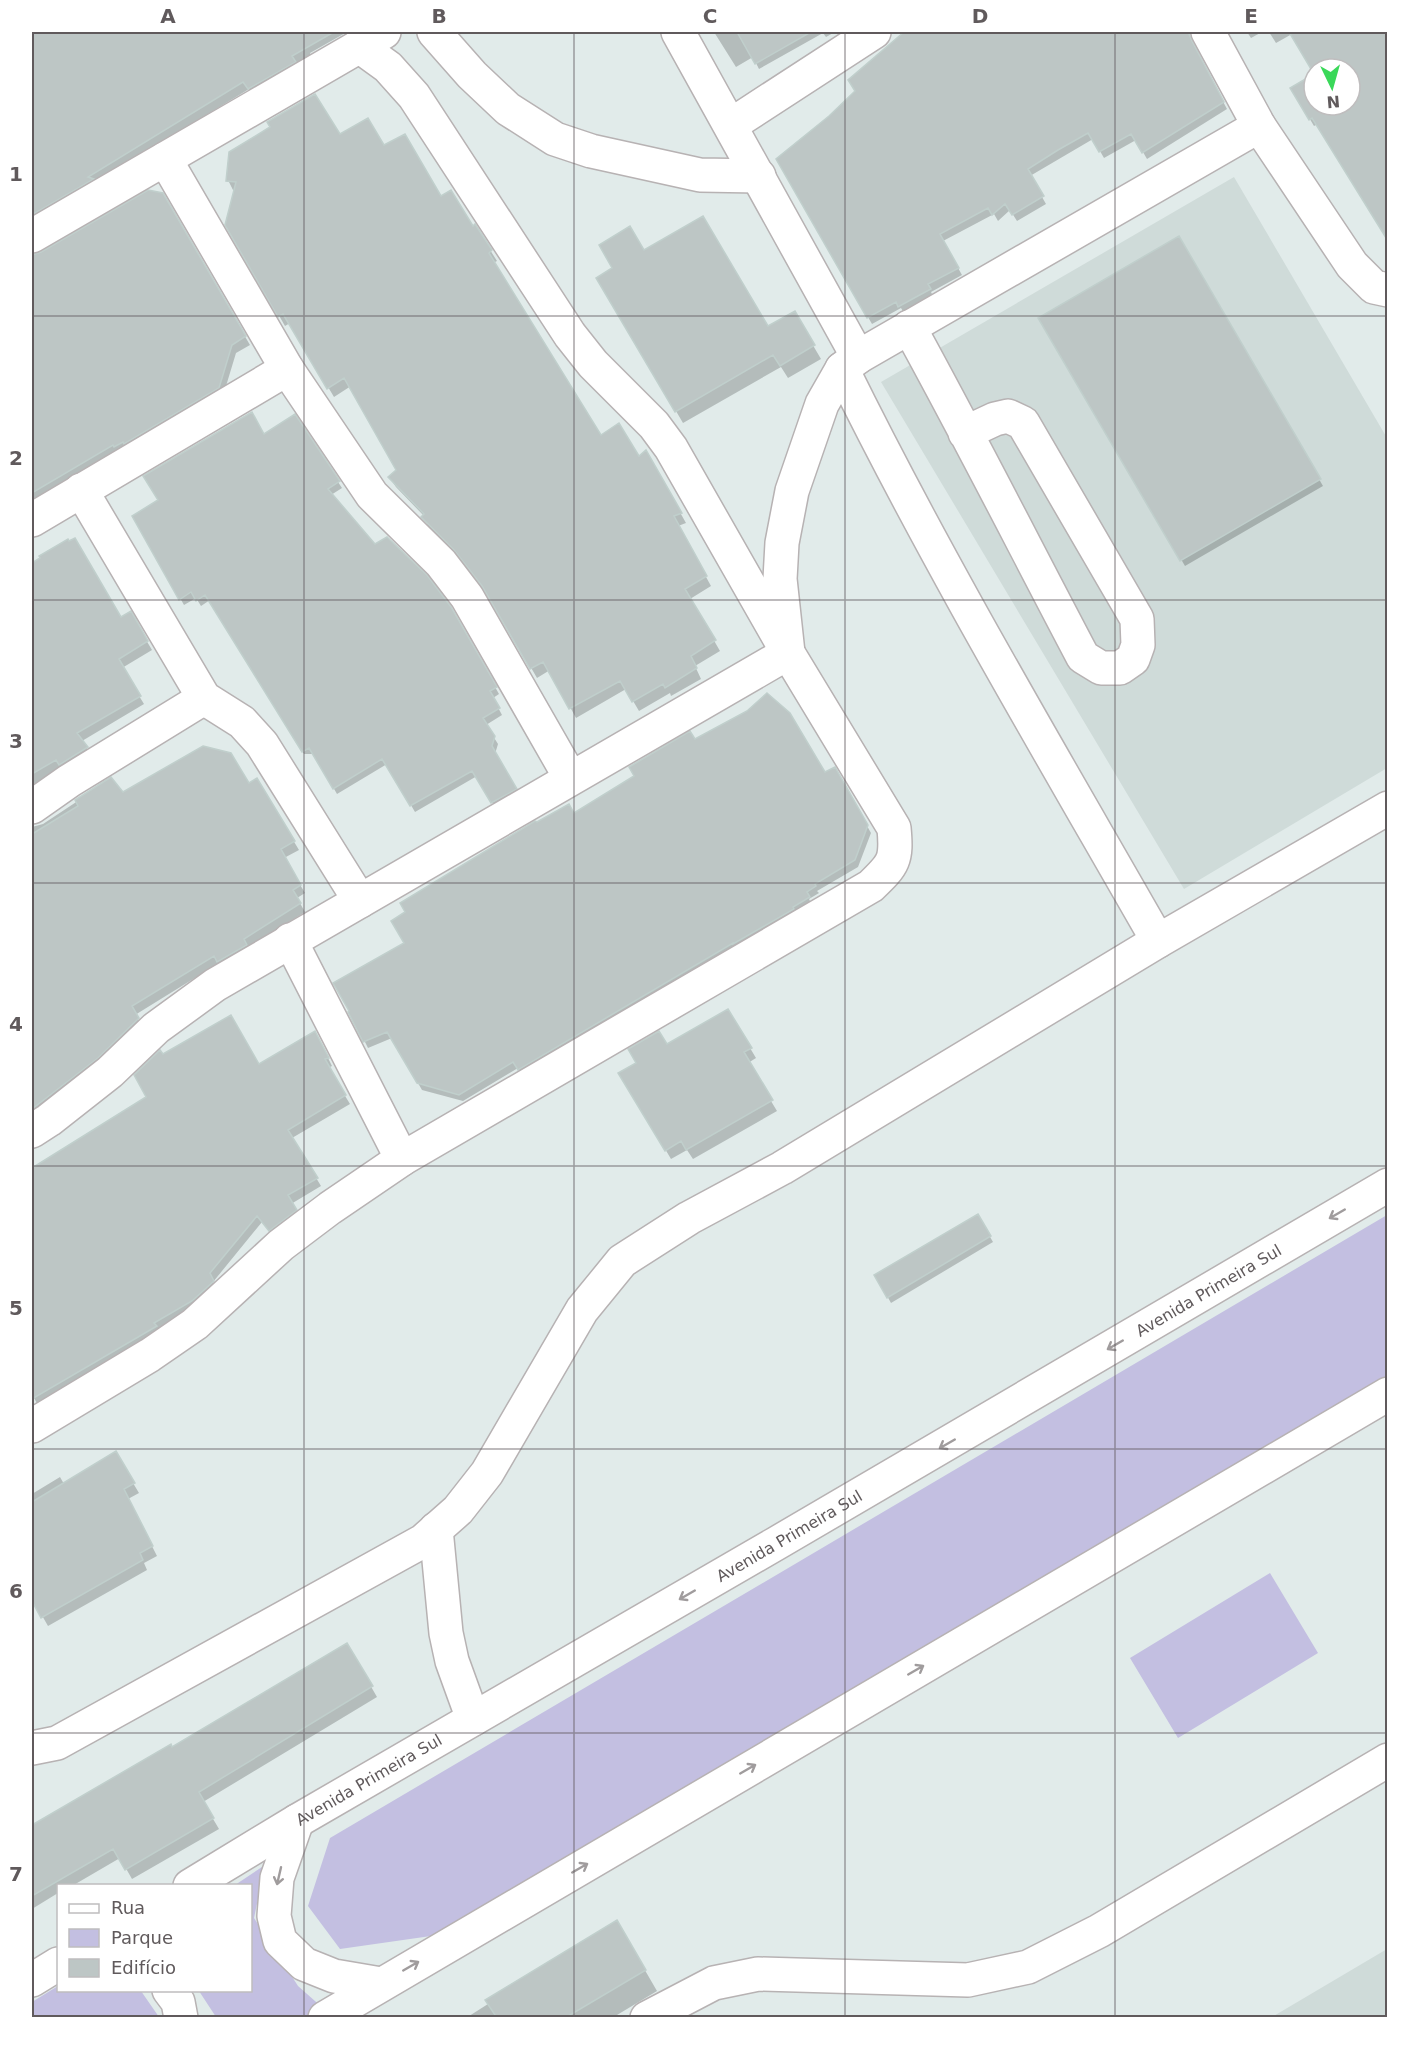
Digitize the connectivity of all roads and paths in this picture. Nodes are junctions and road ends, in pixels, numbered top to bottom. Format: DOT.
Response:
graph roads {
  1 [pos="434,32"];
  2 [pos="678,32"];
  3 [pos="874,32"];
  4 [pos="1208,32"];
  5 [pos="371,39"];
  6 [pos="731,125"];
  7 [pos="1259,126"];
  8 [pos="165,159"];
  9 [pos="759,176"];
  10 [pos="32,236"];
  11 [pos="1388,290"];
  12 [pos="909,327"];
  13 [pos="850,363"];
  14 [pos="286,369"];
  15 [pos="965,433"];
  16 [pos="81,490"];
  17 [pos="32,520"];
  18 [pos="788,652"];
  19 [pos="204,698"];
  20 [pos="570,777"];
  21 [pos="32,807"];
  22 [pos="1388,808"];
  23 [pos="360,900"];
  24 [pos="290,940"];
  25 [pos="1158,941"];
  26 [pos="32,1131"];
  27 [pos="402,1159"];
  28 [pos="1388,1185"];
  29 [pos="1388,1394"];
  30 [pos="32,1426"];
  31 [pos="436,1529"];
  32 [pos="473,1719"];
  33 [pos="32,1748"];
  34 [pos="1388,1760"];
  35 [pos="297,1821"];
  36 [pos="193,1884"];
  37 [pos="381,1984"];
  38 [pos="170,1992"];
  39 [pos="181,2018"];
  40 [pos="325,2018"];
  41 [pos="647,2018"];
  1 -- 9 [label="street"];
  2 -- 6 [label="street"];
  3 -- 6 [label="street"];
  4 -- 7 [label="street"];
  5 -- 8 [label="street"];
  5 -- 18 [label="street"];
  6 -- 9 [label="street"];
  7 -- 11 [label="street"];
  7 -- 12 [label="street"];
  8 -- 10 [label="street"];
  8 -- 14 [label="street"];
  9 -- 13 [label="street"];
  12 -- 13 [label="street"];
  12 -- 15 [label="street"];
  13 -- 18 [label="street"];
  13 -- 25 [label="street"];
  14 -- 16 [label="street"];
  14 -- 20 [label="street"];
  15 -- 15 [label="street"];
  16 -- 17 [label="street"];
  16 -- 19 [label="street"];
  18 -- 20 [label="street"];
  18 -- 27 [label="street"];
  19 -- 21 [label="street"];
  19 -- 23 [label="street"];
  20 -- 23 [label="street"];
  22 -- 25 [label="street"];
  23 -- 24 [label="street"];
  24 -- 26 [label="street"];
  24 -- 27 [label="street"];
  25 -- 31 [label="street"];
  27 -- 30 [label="street"];
  28 -- 32 [label="street, Avenida Primeira Sul, one-way"];
  37 -- 29 [label="street, one-way"];
  31 -- 32 [label="street"];
  31 -- 33 [label="street"];
  32 -- 35 [label="street, Avenida Primeira Sul"];
  34 -- 41 [label="street"];
  35 -- 36 [label="street, Avenida Primeira Sul"];
  35 -- 37 [label="street, one-way"];
  37 -- 40 [label="street"];
  38 -- 39 [label="street"];
}
